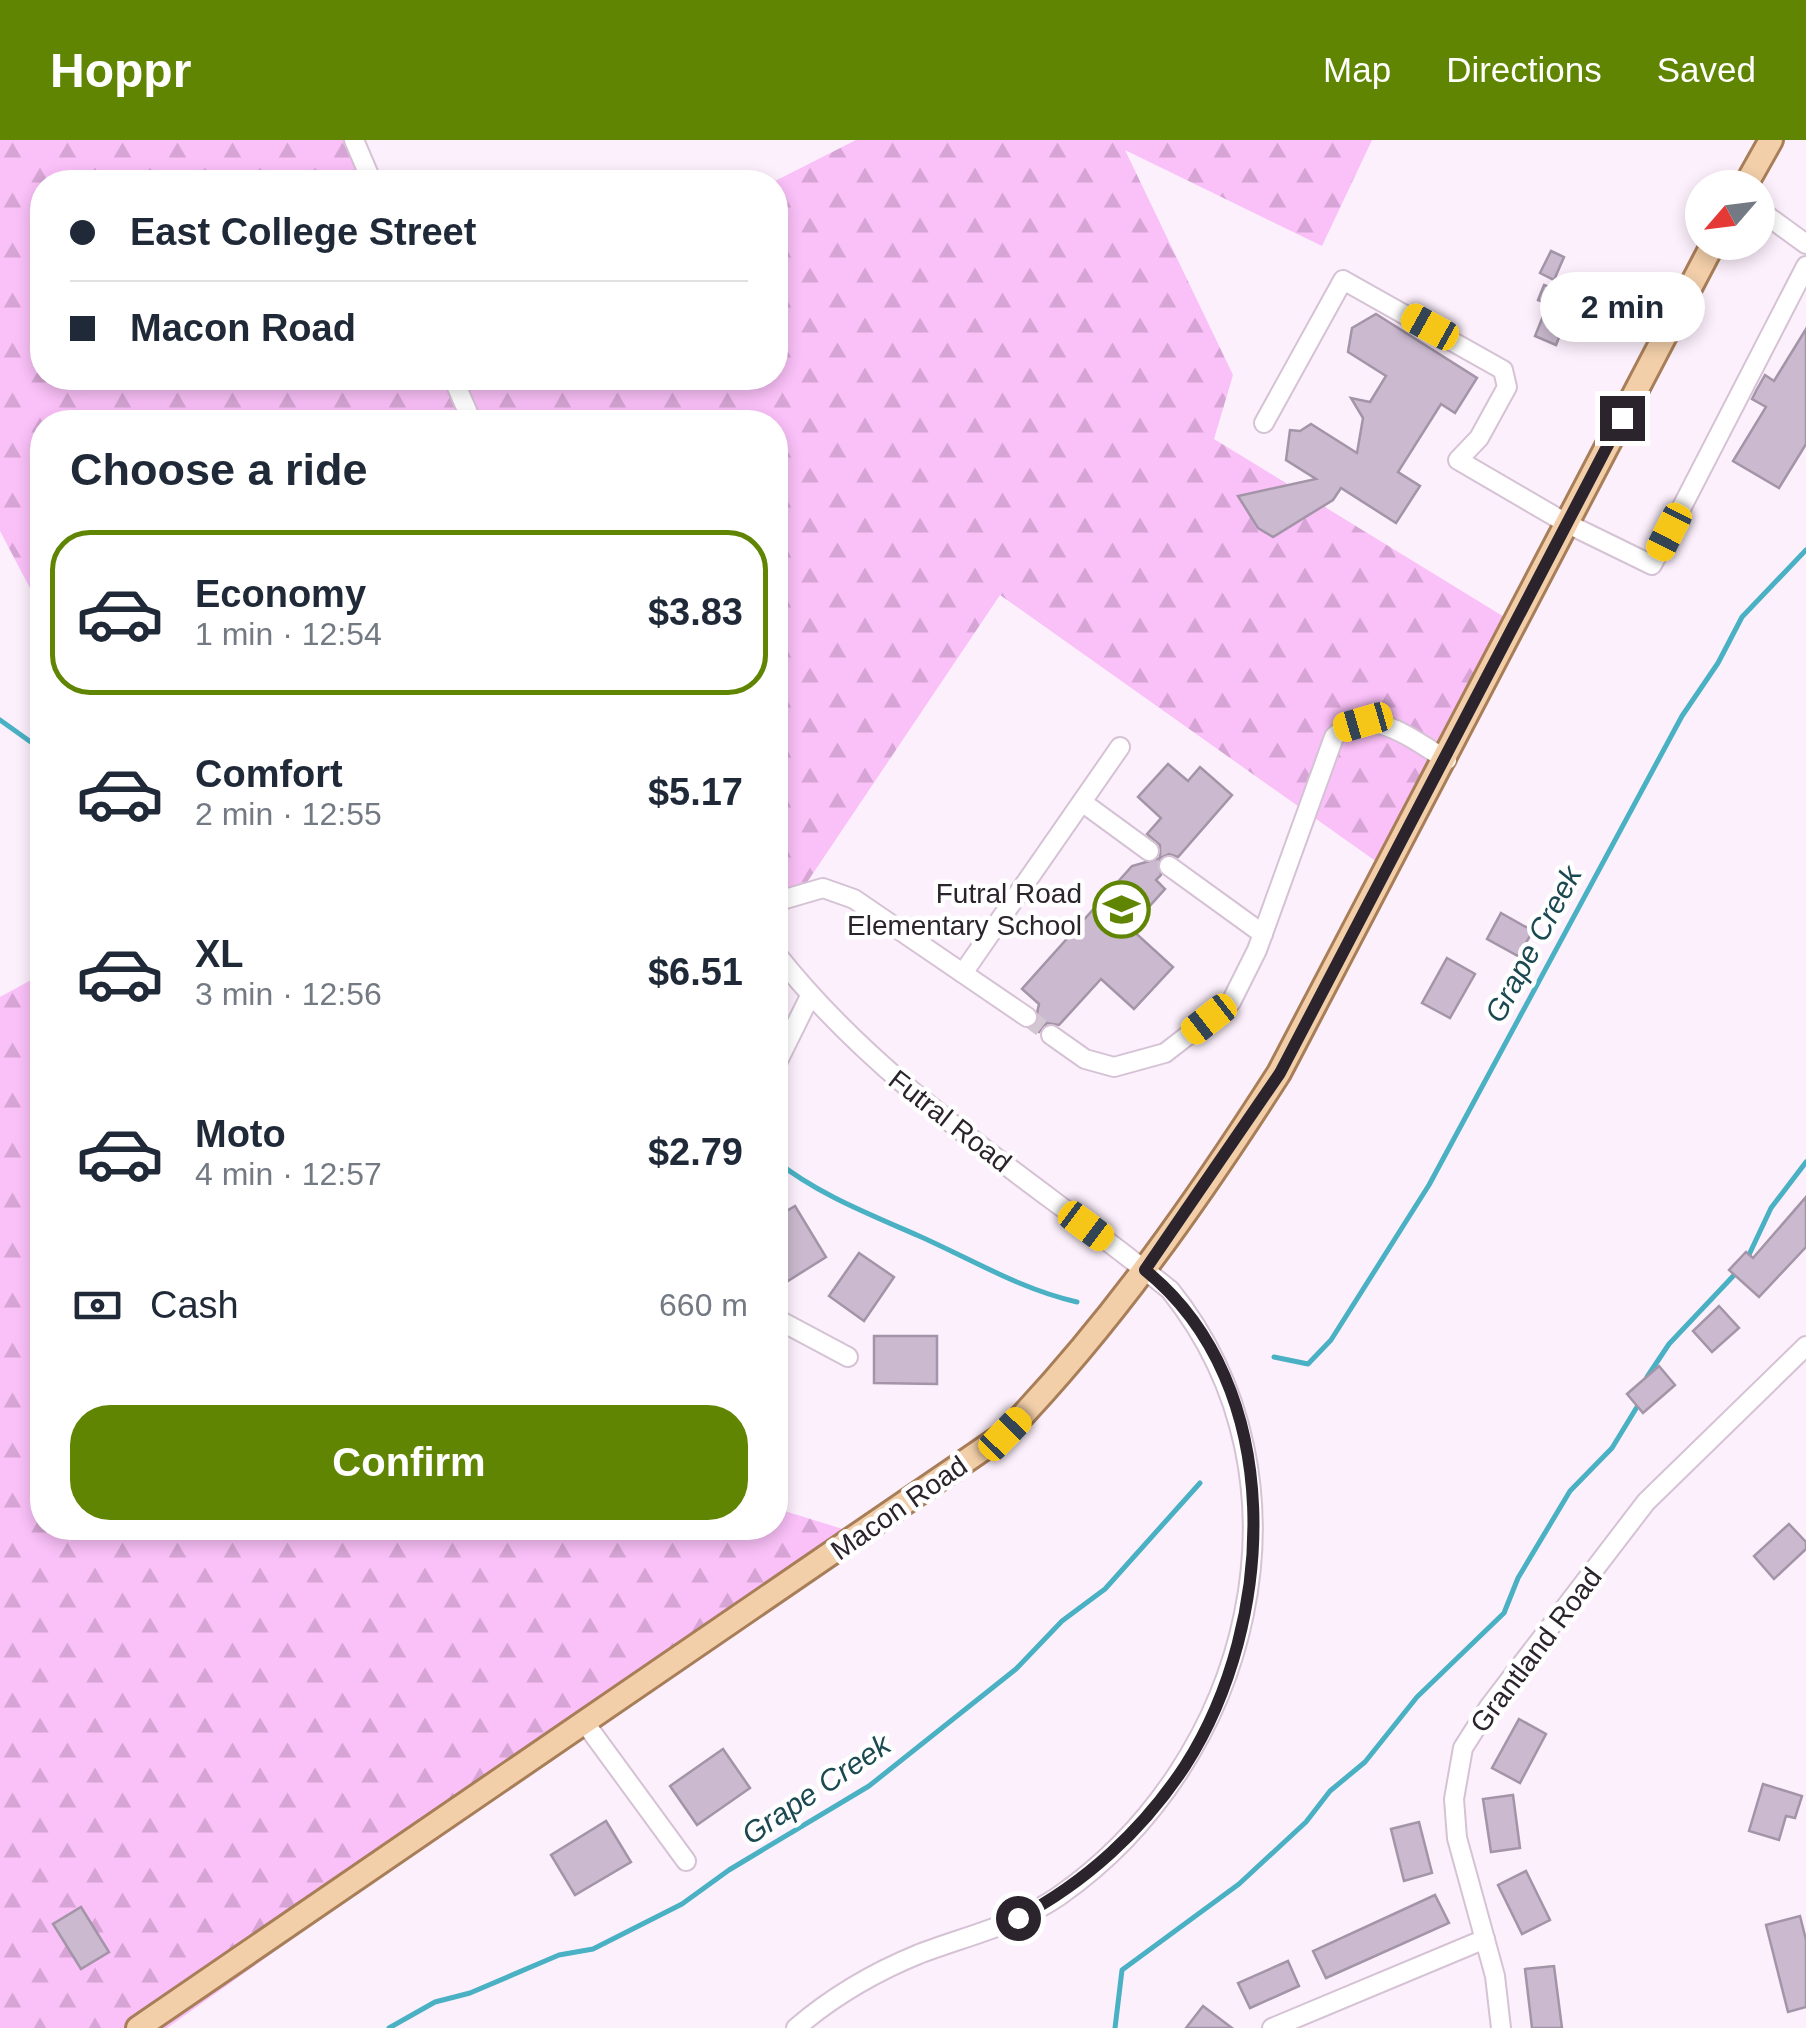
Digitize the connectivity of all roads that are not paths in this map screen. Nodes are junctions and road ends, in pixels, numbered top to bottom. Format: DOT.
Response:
graph roads {
  1 [pos="354,140"];
  2 [pos="1771,140"];
  3 [pos="367,170"];
  4 [pos="1754,170"];
  5 [pos="1775,221"];
  6 [pos="1806,244"];
  7 [pos="1705,260"];
  8 [pos="1806,266"];
  9 [pos="1264,422"];
  10 [pos="1566,523"];
  11 [pos="1120,747"];
  12 [pos="1446,760"];
  13 [pos="1082,802"];
  14 [pos="1149,851"];
  15 [pos="1169,866"];
  16 [pos="788,898"];
  17 [pos="1263,934"];
  18 [pos="788,968"];
  19 [pos="962,972"];
  20 [pos="810,996"];
  21 [pos="1027,1017"];
  22 [pos="1050,1035"];
  23 [pos="788,1041"];
  24 [pos="1145,1270"];
  25 [pos="788,1325"];
  26 [pos="1806,1346"];
  27 [pos="848,1357"];
  28 [pos="585,1723"];
  29 [pos="686,1862"];
  30 [pos="1485,1939"];
  31 [pos="138,2028"];
  32 [pos="796,2028"];
  33 [pos="1272,2028"];
  34 [pos="1501,2028"];
  1 -- 3 [label="street"];
  2 -- 4 [label="main road"];
  5 -- 6 [label="street"];
  7 -- 10 [label="main road, Macon Road"];
  8 -- 10 [label="street"];
  9 -- 10 [label="street"];
  10 -- 12 [label="main road, Macon Road"];
  11 -- 13 [label="street"];
  12 -- 17 [label="street"];
  12 -- 24 [label="main road, Macon Road"];
  13 -- 14 [label="street"];
  13 -- 19 [label="street"];
  15 -- 17 [label="street"];
  16 -- 19 [label="street"];
  17 -- 22 [label="street"];
  18 -- 20 [label="street, Futral Road"];
  19 -- 21 [label="street"];
  20 -- 23 [label="street"];
  20 -- 24 [label="street, Futral Road"];
  24 -- 28 [label="main road, Macon Road"];
  24 -- 32 [label="street, Futral Road"];
  25 -- 27 [label="street"];
  26 -- 30 [label="street, Grantland Road"];
  28 -- 29 [label="street"];
  28 -- 31 [label="main road, Macon Road"];
  30 -- 33 [label="street"];
  30 -- 34 [label="street, Grantland Road"];
}
